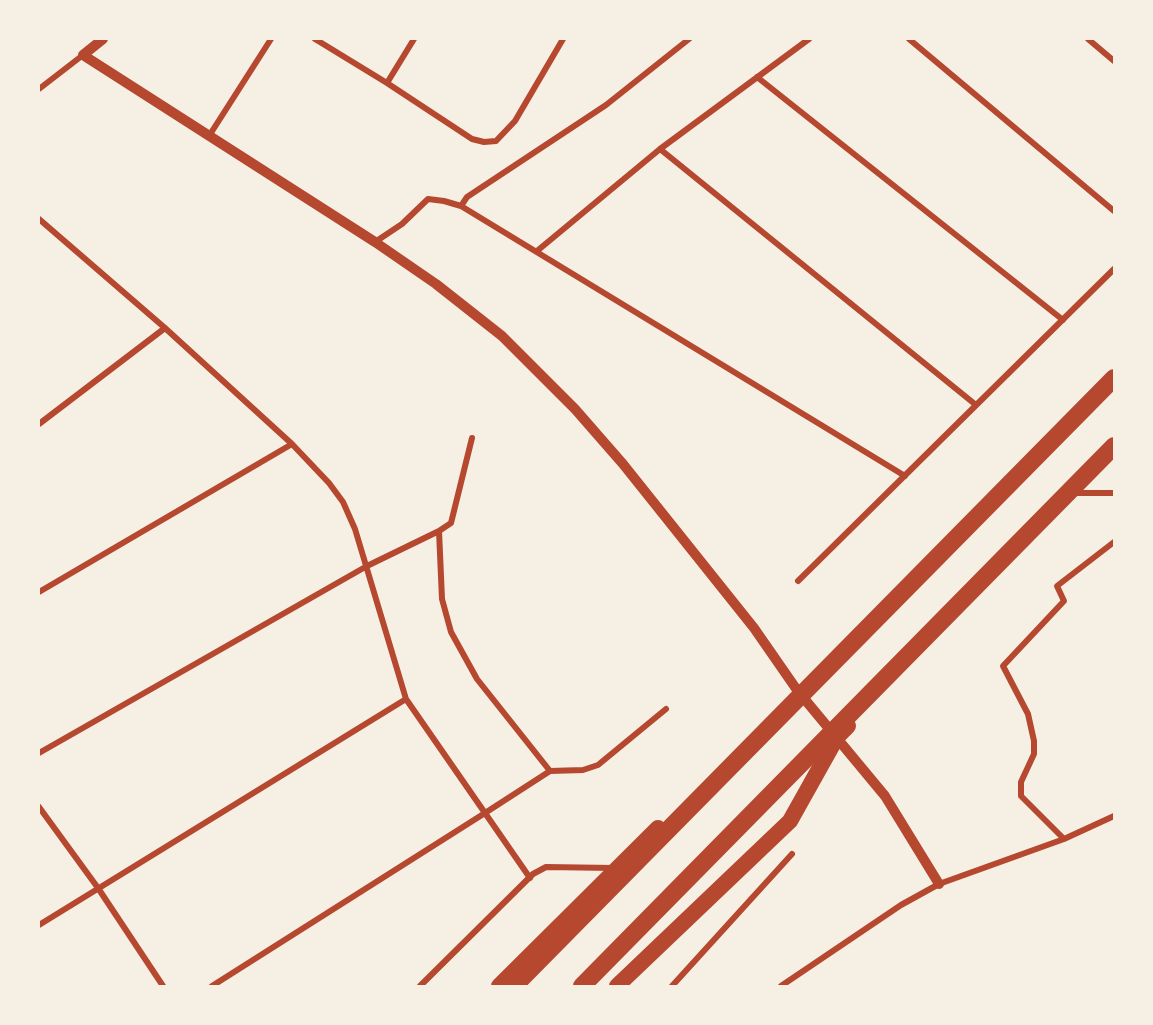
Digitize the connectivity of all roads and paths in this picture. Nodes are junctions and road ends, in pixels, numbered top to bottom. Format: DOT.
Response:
graph roads {
  1 [pos="102,39"];
  2 [pos="271,39"];
  3 [pos="315,39"];
  4 [pos="414,39"];
  5 [pos="563,39"];
  6 [pos="689,39"];
  7 [pos="809,39"];
  8 [pos="909,39"];
  9 [pos="1088,39"];
  10 [pos="83,55"];
  11 [pos="1114,61"];
  12 [pos="757,77"];
  13 [pos="387,83"];
  14 [pos="39,89"];
  15 [pos="209,136"];
  16 [pos="660,149"];
  17 [pos="461,206"];
  18 [pos="1114,211"];
  19 [pos="39,219"];
  20 [pos="375,242"];
  21 [pos="537,251"];
  22 [pos="1114,269"];
  23 [pos="1063,320"];
  24 [pos="165,328"];
  25 [pos="1114,371"];
  26 [pos="1114,378"];
  27 [pos="976,405"];
  28 [pos="39,424"];
  29 [pos="472,438"];
  30 [pos="292,444"];
  31 [pos="1114,446"];
  32 [pos="1114,456"];
  33 [pos="905,476"];
  34 [pos="1077,493"];
  35 [pos="1114,494"];
  36 [pos="439,531"];
  37 [pos="1114,543"];
  38 [pos="367,566"];
  39 [pos="798,581"];
  40 [pos="39,592"];
  41 [pos="797,690"];
  42 [pos="406,699"];
  43 [pos="666,709"];
  44 [pos="837,737"];
  45 [pos="39,753"];
  46 [pos="550,771"];
  47 [pos="39,807"];
  48 [pos="485,813"];
  49 [pos="1114,816"];
  50 [pos="1064,839"];
  51 [pos="792,854"];
  52 [pos="617,868"];
  53 [pos="530,878"];
  54 [pos="939,884"];
  55 [pos="98,888"];
  56 [pos="39,925"];
  57 [pos="163,986"];
  58 [pos="212,986"];
  59 [pos="420,986"];
  60 [pos="499,986"];
  61 [pos="514,986"];
  62 [pos="582,986"];
  63 [pos="617,986"];
  64 [pos="672,986"];
  65 [pos="781,986"];
  1 -- 10 [label="street"];
  2 -- 15 [label="street"];
  3 -- 13 [label="street"];
  4 -- 13 [label="street"];
  5 -- 13 [label="street"];
  6 -- 17 [label="street"];
  7 -- 12 [label="street"];
  8 -- 18 [label="street"];
  9 -- 11 [label="street"];
  10 -- 14 [label="street"];
  10 -- 15 [label="street"];
  12 -- 16 [label="street"];
  12 -- 23 [label="street"];
  15 -- 20 [label="street"];
  16 -- 21 [label="street"];
  16 -- 27 [label="street"];
  17 -- 20 [label="street"];
  17 -- 21 [label="street"];
  19 -- 24 [label="street"];
  20 -- 41 [label="street"];
  21 -- 33 [label="street"];
  22 -- 23 [label="street"];
  23 -- 27 [label="street"];
  24 -- 28 [label="street"];
  24 -- 30 [label="street"];
  25 -- 41 [label="highway"];
  26 -- 61 [label="highway"];
  27 -- 33 [label="street"];
  29 -- 36 [label="street"];
  30 -- 38 [label="street"];
  30 -- 40 [label="street"];
  31 -- 62 [label="highway"];
  32 -- 34 [label="highway"];
  33 -- 39 [label="street"];
  34 -- 35 [label="street"];
  34 -- 44 [label="highway"];
  36 -- 38 [label="street"];
  36 -- 46 [label="street"];
  37 -- 50 [label="street"];
  38 -- 42 [label="street"];
  38 -- 45 [label="street"];
  41 -- 44 [label="street"];
  41 -- 52 [label="highway"];
  42 -- 48 [label="street"];
  42 -- 55 [label="street"];
  43 -- 46 [label="street"];
  44 -- 54 [label="street"];
  44 -- 63 [label="highway"];
  46 -- 48 [label="street"];
  47 -- 55 [label="street"];
  48 -- 53 [label="street"];
  48 -- 58 [label="street"];
  49 -- 50 [label="street"];
  50 -- 54 [label="street"];
  51 -- 64 [label="street"];
  52 -- 53 [label="street"];
  52 -- 60 [label="highway"];
  53 -- 59 [label="street"];
  54 -- 65 [label="street"];
  55 -- 56 [label="street"];
  55 -- 57 [label="street"];
}
